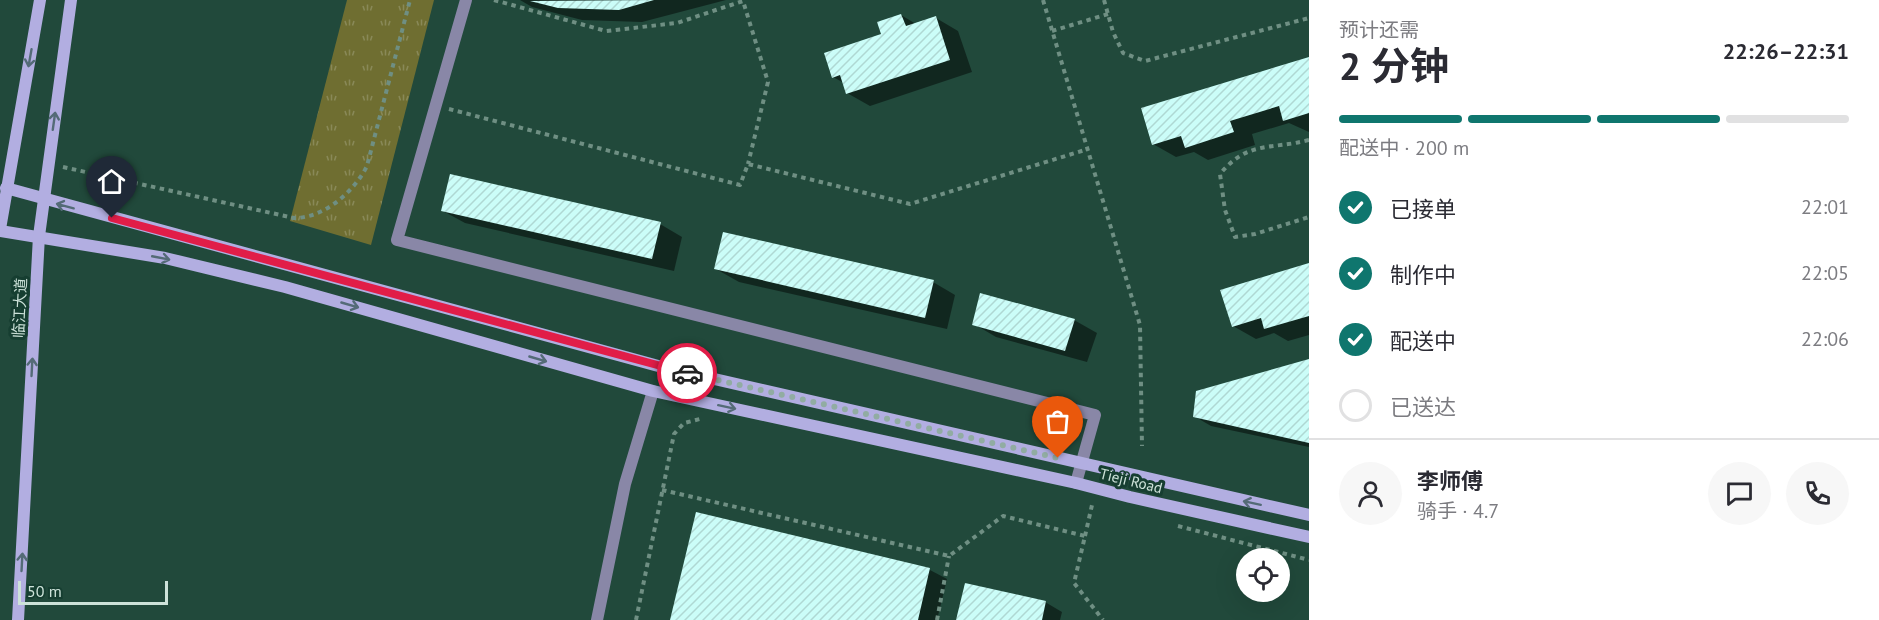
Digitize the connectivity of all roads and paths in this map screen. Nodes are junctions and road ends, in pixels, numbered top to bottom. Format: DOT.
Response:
graph roads {
  1 [pos="40,0"];
  2 [pos="71,0"];
  3 [pos="410,0"];
  4 [pos="466,0"];
  5 [pos="494,0"];
  6 [pos="745,0"];
  7 [pos="1043,0"];
  8 [pos="1104,0"];
  9 [pos="737,3"];
  10 [pos="1108,14"];
  11 [pos="1309,18"];
  12 [pos="1052,31"];
  13 [pos="437,106"];
  14 [pos="1309,140"];
  15 [pos="1088,149"];
  16 [pos="48,164"];
  17 [pos="748,164"];
  18 [pos="6,188"];
  19 [pos="43,200"];
  20 [pos="1309,217"];
  21 [pos="0,230"];
  22 [pos="39,236"];
  23 [pos="652,391"];
  24 [pos="708,421"];
  25 [pos="1143,446"];
  26 [pos="1081,464"];
  27 [pos="1076,483"];
  28 [pos="662,490"];
  29 [pos="1080,502"];
  30 [pos="1092,505"];
  31 [pos="1103,507"];
  32 [pos="1309,515"];
  33 [pos="1172,525"];
  34 [pos="1085,536"];
  35 [pos="1309,537"];
  36 [pos="950,556"];
  37 [pos="1309,560"];
  38 [pos="18,620"];
  39 [pos="597,620"];
  40 [pos="636,620"];
  41 [pos="937,620"];
  42 [pos="1103,620"];
  1 -- 18 [label="main road, one-way"];
  16 -- 2 [label="main road, 临江大道, one-way"];
  3 -- 16 [label="path"];
  4 -- 13 [label="street"];
  5 -- 9 [label="path"];
  6 -- 9 [label="path"];
  7 -- 12 [label="path"];
  8 -- 10 [label="path"];
  9 -- 17 [label="path"];
  10 -- 11 [label="path"];
  10 -- 12 [label="path"];
  12 -- 15 [label="path"];
  13 -- 17 [label="path"];
  13 -- 26 [label="street"];
  14 -- 20 [label="path"];
  15 -- 17 [label="path"];
  15 -- 25 [label="path"];
  16 -- 19 [label="main road, 临江大道"];
  18 -- 19 [label="main road, Tieji Road"];
  18 -- 21 [label="main road"];
  19 -- 22 [label="main road, 临江大道"];
  26 -- 19 [label="main road, Tieji Road, one-way"];
  21 -- 22 [label="main road, Tieji Road"];
  22 -- 23 [label="main road, Tieji Road, one-way"];
  38 -- 22 [label="main road, 临江大道, one-way"];
  23 -- 27 [label="main road, Tieji Road, one-way"];
  23 -- 39 [label="street"];
  24 -- 28 [label="path"];
  26 -- 27 [label="street"];
  32 -- 26 [label="main road, Tieji Road, one-way"];
  27 -- 35 [label="main road, Tieji Road"];
  28 -- 36 [label="path"];
  28 -- 40 [label="path"];
  29 -- 30 [label="path"];
  30 -- 31 [label="path"];
  30 -- 34 [label="path"];
  33 -- 37 [label="path"];
  34 -- 36 [label="path"];
  34 -- 42 [label="path"];
  36 -- 41 [label="path"];
}
